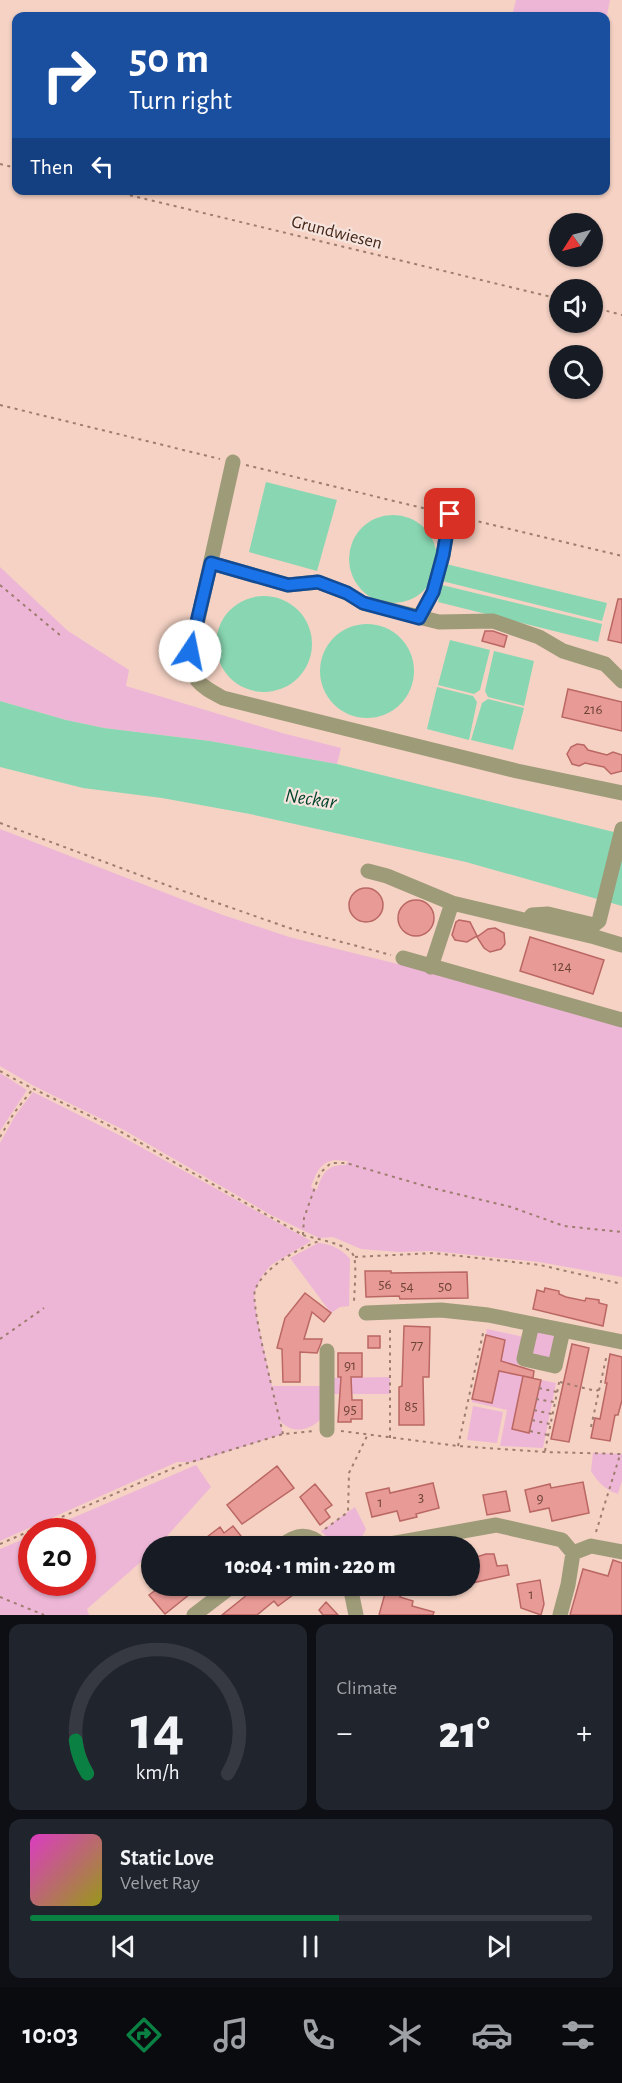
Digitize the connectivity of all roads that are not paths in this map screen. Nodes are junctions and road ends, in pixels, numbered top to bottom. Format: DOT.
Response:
graph roads {
  1 [pos="233,462"];
  2 [pos="450,514"];
  3 [pos="211,563"];
  4 [pos="419,618"];
  5 [pos="622,681"];
  6 [pos="533,775"];
  7 [pos="622,793"];
  8 [pos="622,804"];
  9 [pos="622,829"];
  10 [pos="368,871"];
  11 [pos="452,903"];
  12 [pos="527,921"];
  13 [pos="622,945"];
  14 [pos="403,958"];
  15 [pos="431,967"];
  16 [pos="622,1020"];
  17 [pos="360,1311"];
  18 [pos="532,1324"];
  19 [pos="563,1330"];
  20 [pos="616,1341"];
  21 [pos="327,1351"];
  22 [pos="327,1430"];
  23 [pos="435,1536"];
  24 [pos="622,1552"];
  25 [pos="573,1553"];
  26 [pos="219,1596"];
  27 [pos="352,1596"];
  28 [pos="194,1615"];
  29 [pos="356,1615"];
  30 [pos="560,1615"];
  1 -- 3 [label="street"];
  2 -- 4 [label="street"];
  3 -- 4 [label="street"];
  3 -- 6 [label="street"];
  4 -- 5 [label="street"];
  6 -- 7 [label="street"];
  6 -- 8 [label="street"];
  9 -- 12 [label="street"];
  10 -- 11 [label="street"];
  11 -- 12 [label="street"];
  11 -- 15 [label="street"];
  12 -- 13 [label="street"];
  14 -- 15 [label="street"];
  15 -- 16 [label="street"];
  17 -- 18 [label="street"];
  18 -- 19 [label="street"];
  18 -- 19 [label="street"];
  19 -- 20 [label="street"];
  21 -- 22 [label="street"];
  23 -- 25 [label="street"];
  24 -- 25 [label="street"];
  25 -- 30 [label="street"];
  26 -- 28 [label="street"];
  27 -- 29 [label="street"];
}
